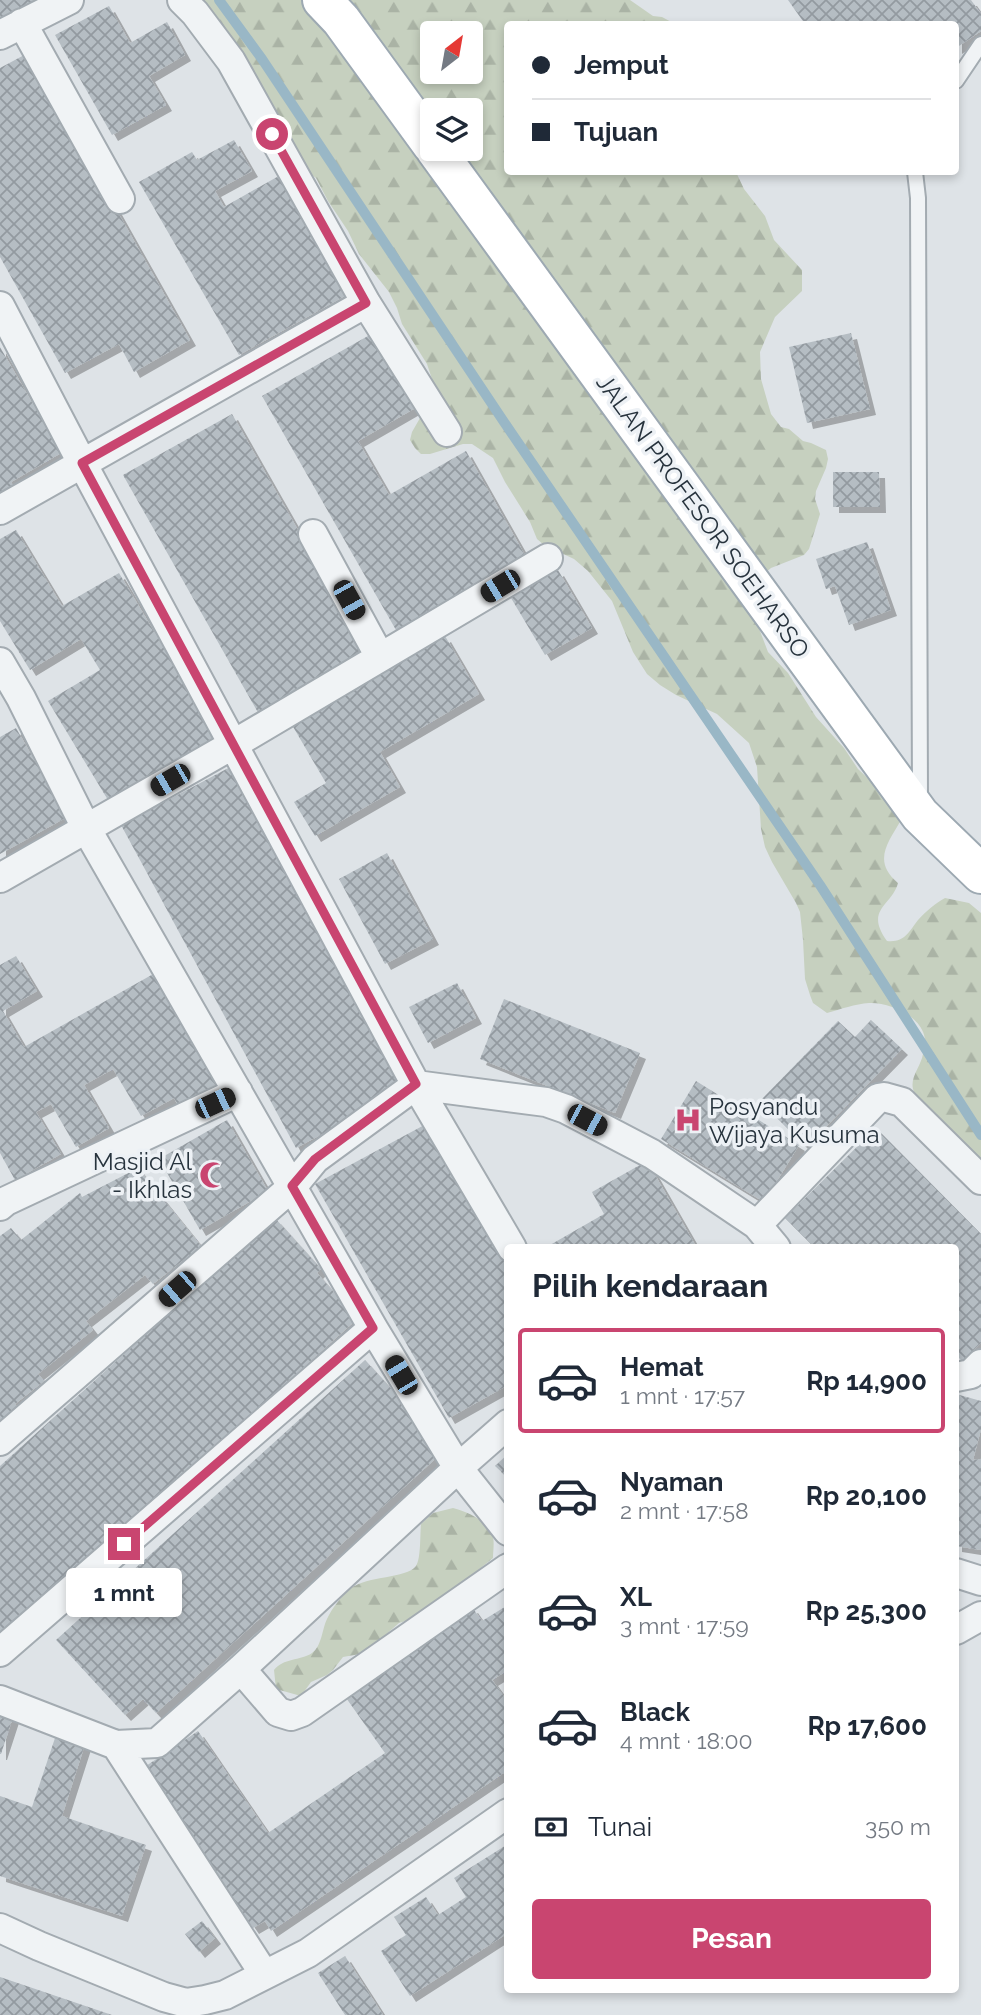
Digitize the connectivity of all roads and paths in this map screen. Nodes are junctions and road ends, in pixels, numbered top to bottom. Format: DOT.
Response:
graph roads {
  1 [pos="69,0"];
  2 [pos="182,0"];
  3 [pos="322,0"];
  4 [pos="11,29"];
  5 [pos="981,44"];
  6 [pos="959,77"];
  7 [pos="420,128"];
  8 [pos="444,161"];
  9 [pos="915,175"];
  10 [pos="120,199"];
  11 [pos="366,303"];
  12 [pos="1,312"];
  13 [pos="447,432"];
  14 [pos="82,463"];
  15 [pos="0,510"];
  16 [pos="313,534"];
  17 [pos="548,558"];
  18 [pos="380,657"];
  19 [pos="0,662"];
  20 [pos="10,704"];
  21 [pos="234,744"];
  22 [pos="920,815"];
  23 [pos="86,828"];
  24 [pos="981,874"];
  25 [pos="0,878"];
  26 [pos="416,1084"];
  27 [pos="238,1092"];
  28 [pos="981,1180"];
  29 [pos="292,1186"];
  30 [pos="2,1199"];
  31 [pos="757,1225"];
  32 [pos="510,1244"];
  33 [pos="773,1244"];
  34 [pos="373,1328"];
  35 [pos="981,1364"];
  36 [pos="959,1376"];
  37 [pos="504,1428"];
  38 [pos="0,1441"];
  39 [pos="458,1468"];
  40 [pos="504,1526"];
  41 [pos="504,1571"];
  42 [pos="959,1574"];
  43 [pos="981,1581"];
  44 [pos="981,1616"];
  45 [pos="959,1628"];
  46 [pos="0,1652"];
  47 [pos="241,1669"];
  48 [pos="0,1700"];
  49 [pos="116,1745"];
  50 [pos="504,1817"];
  51 [pos="0,1928"];
  52 [pos="264,1975"];
  1 -- 4 [label="street"];
  2 -- 11 [label="street"];
  3 -- 7 [label="main road, JALAN PROFESOR SOEHARSO"];
  4 -- 10 [label="street"];
  5 -- 6 [label="lane"];
  8 -- 22 [label="main road, JALAN PROFESOR SOEHARSO"];
  9 -- 22 [label="lane"];
  11 -- 13 [label="street"];
  11 -- 14 [label="street"];
  12 -- 14 [label="street"];
  14 -- 15 [label="street"];
  14 -- 21 [label="street"];
  16 -- 18 [label="street"];
  17 -- 18 [label="street"];
  18 -- 21 [label="street"];
  19 -- 20 [label="street"];
  20 -- 23 [label="street"];
  21 -- 23 [label="street"];
  21 -- 26 [label="street"];
  22 -- 24 [label="main road, JALAN PROFESOR SOEHARSO"];
  23 -- 25 [label="street"];
  23 -- 27 [label="street"];
  26 -- 29 [label="street"];
  26 -- 31 [label="street"];
  26 -- 32 [label="street"];
  27 -- 29 [label="street"];
  27 -- 30 [label="street"];
  28 -- 31 [label="street"];
  29 -- 34 [label="street"];
  29 -- 38 [label="street"];
  31 -- 33 [label="street"];
  34 -- 39 [label="street"];
  34 -- 46 [label="street"];
  35 -- 36 [label="street"];
  37 -- 39 [label="street"];
  39 -- 40 [label="street"];
  39 -- 47 [label="street"];
  41 -- 47 [label="street"];
  42 -- 43 [label="street"];
  44 -- 45 [label="street"];
  47 -- 49 [label="street"];
  48 -- 49 [label="street"];
  49 -- 52 [label="street"];
  50 -- 52 [label="street"];
  51 -- 52 [label="street"];
}
